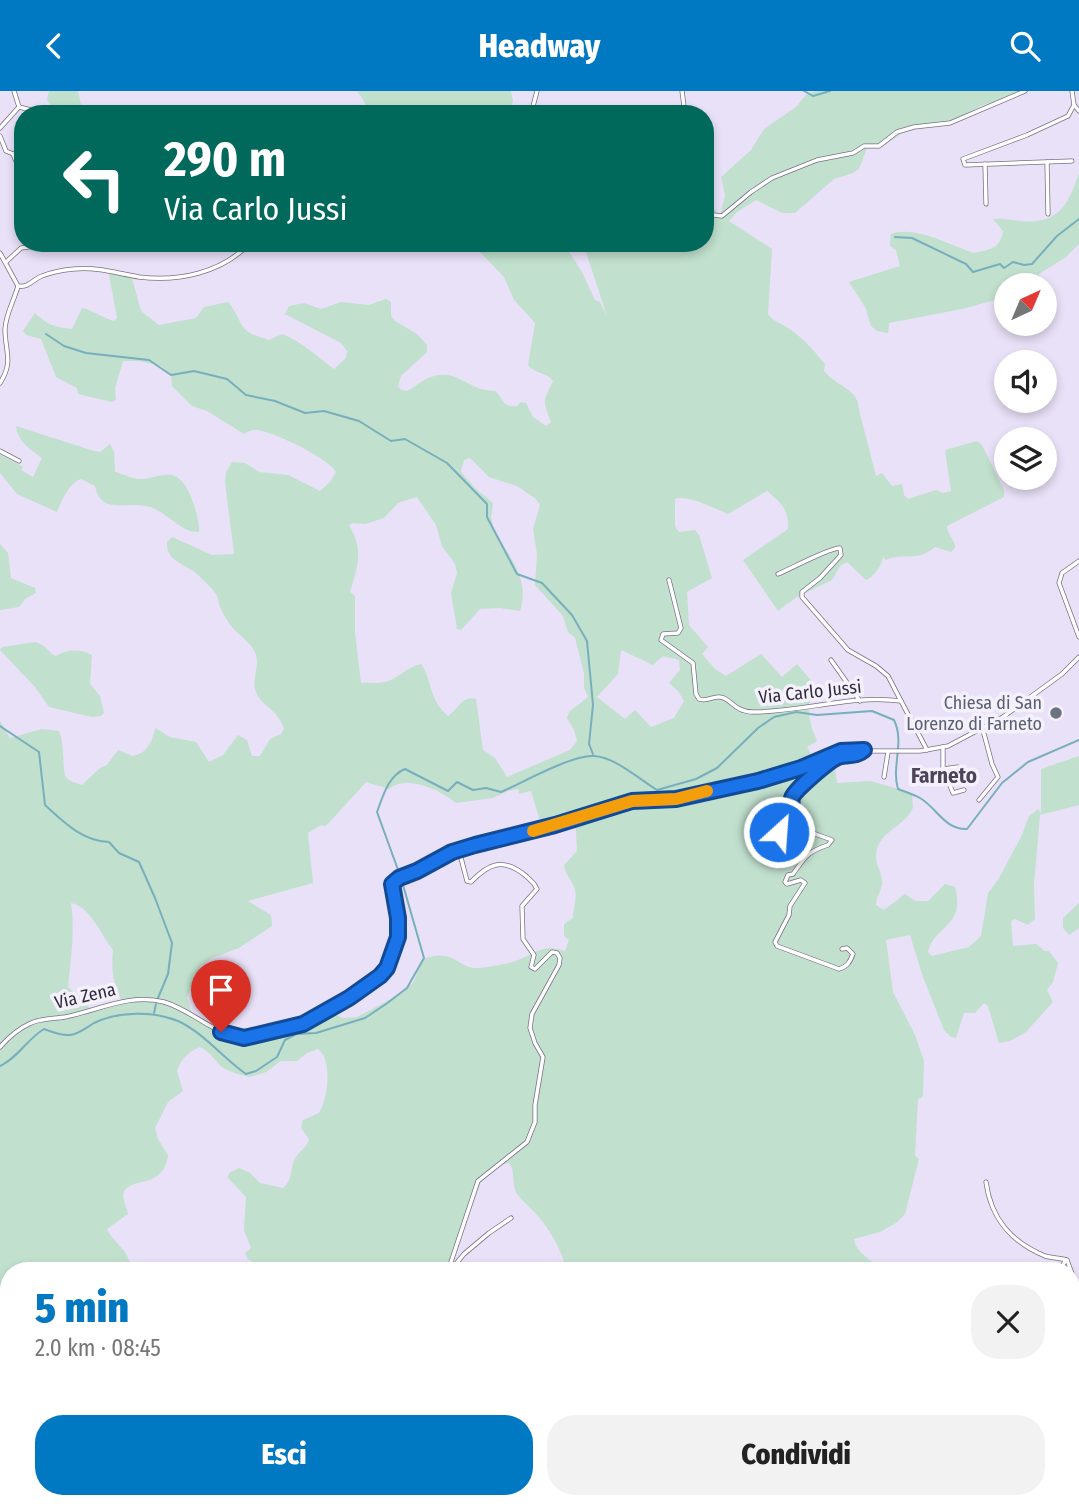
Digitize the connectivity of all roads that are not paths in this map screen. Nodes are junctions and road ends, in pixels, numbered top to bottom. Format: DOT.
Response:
graph roads {
  1 [pos="1025,91"];
  2 [pos="1072,91"];
  3 [pos="1074,105"];
  4 [pos="1079,111"];
  5 [pos="14,113"];
  6 [pos="0,128"];
  7 [pos="0,136"];
  8 [pos="13,154"];
  9 [pos="1072,161"];
  10 [pos="1047,162"];
  11 [pos="985,164"];
  12 [pos="986,204"];
  13 [pos="1048,214"];
  14 [pos="714,215"];
  15 [pos="18,252"];
  16 [pos="239,252"];
  17 [pos="0,253"];
  18 [pos="6,262"];
  19 [pos="18,286"];
  20 [pos="0,383"];
  21 [pos="0,451"];
  22 [pos="19,461"];
  23 [pos="1079,561"];
  24 [pos="778,573"];
  25 [pos="669,580"];
  26 [pos="1079,637"];
  27 [pos="1079,657"];
  28 [pos="831,660"];
  29 [pos="860,701"];
  30 [pos="901,701"];
  31 [pos="983,730"];
  32 [pos="943,747"];
  33 [pos="864,750"];
  34 [pos="927,750"];
  35 [pos="890,751"];
  36 [pos="958,767"];
  37 [pos="943,769"];
  38 [pos="884,778"];
  39 [pos="964,790"];
  40 [pos="979,800"];
  41 [pos="452,852"];
  42 [pos="842,949"];
  43 [pos="0,1047"];
  44 [pos="986,1182"];
  45 [pos="511,1218"];
  46 [pos="1066,1260"];
  47 [pos="452,1262"];
  48 [pos="457,1262"];
  1 -- 14 [label="street"];
  2 -- 3 [label="street"];
  3 -- 4 [label="street"];
  3 -- 11 [label="street"];
  5 -- 6 [label="street"];
  7 -- 8 [label="street"];
  9 -- 10 [label="street"];
  10 -- 11 [label="street"];
  10 -- 13 [label="street"];
  11 -- 12 [label="street"];
  15 -- 18 [label="street"];
  16 -- 19 [label="street"];
  17 -- 18 [label="street"];
  18 -- 19 [label="street"];
  19 -- 20 [label="street"];
  21 -- 22 [label="street"];
  23 -- 26 [label="street"];
  24 -- 30 [label="street"];
  25 -- 29 [label="street, Via Carlo Jussi"];
  27 -- 31 [label="street"];
  28 -- 29 [label="street"];
  29 -- 30 [label="street, Via Carlo Jussi"];
  30 -- 34 [label="street"];
  31 -- 32 [label="street"];
  31 -- 40 [label="street"];
  32 -- 34 [label="street"];
  32 -- 37 [label="street"];
  33 -- 35 [label="street"];
  33 -- 41 [label="street"];
  33 -- 42 [label="street"];
  34 -- 35 [label="street"];
  35 -- 38 [label="street"];
  36 -- 37 [label="street"];
  37 -- 39 [label="street"];
  41 -- 43 [label="street, Via Zena"];
  41 -- 47 [label="street"];
  44 -- 46 [label="street"];
  45 -- 48 [label="street"];
}
